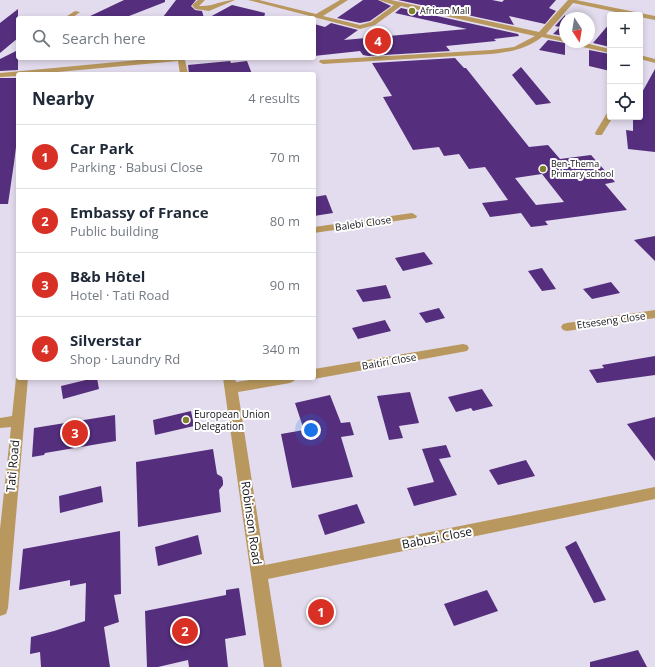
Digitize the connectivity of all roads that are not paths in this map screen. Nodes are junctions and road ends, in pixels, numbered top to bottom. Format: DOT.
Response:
graph roads {
  1 [pos="202,0"];
  2 [pos="232,0"];
  3 [pos="251,0"];
  4 [pos="345,0"];
  5 [pos="382,0"];
  6 [pos="572,0"];
  7 [pos="399,4"];
  8 [pos="77,12"];
  9 [pos="70,16"];
  10 [pos="318,16"];
  11 [pos="655,18"];
  12 [pos="540,35"];
  13 [pos="559,39"];
  14 [pos="595,47"];
  15 [pos="607,49"];
  16 [pos="643,58"];
  17 [pos="157,60"];
  18 [pos="181,60"];
  19 [pos="655,61"];
  20 [pos="323,62"];
  21 [pos="50,69"];
  22 [pos="25,72"];
  23 [pos="184,72"];
  24 [pos="16,73"];
  25 [pos="0,75"];
  26 [pos="607,120"];
  27 [pos="599,133"];
  28 [pos="412,216"];
  29 [pos="316,230"];
  30 [pos="655,314"];
  31 [pos="567,327"];
  32 [pos="463,348"];
  33 [pos="316,374"];
  34 [pos="22,380"];
  35 [pos="266,380"];
  36 [pos="230,383"];
  37 [pos="18,420"];
  38 [pos="0,422"];
  39 [pos="655,493"];
  40 [pos="258,574"];
  41 [pos="0,608"];
  42 [pos="272,667"];
  1 -- 2 [label="street"];
  3 -- 10 [label="street"];
  4 -- 10 [label="street"];
  5 -- 7 [label="street"];
  6 -- 11 [label="street"];
  6 -- 12 [label="street"];
  7 -- 10 [label="street"];
  7 -- 12 [label="street"];
  8 -- 9 [label="street"];
  12 -- 13 [label="street"];
  12 -- 20 [label="street"];
  14 -- 15 [label="street"];
  16 -- 19 [label="street"];
  17 -- 21 [label="street"];
  18 -- 23 [label="street"];
  21 -- 22 [label="street"];
  24 -- 25 [label="street"];
  26 -- 27 [label="street"];
  28 -- 29 [label="street, Balebi Close"];
  30 -- 31 [label="street, Etseseng Close"];
  32 -- 33 [label="street, Baitiri Close"];
  34 -- 37 [label="street, Tati Road"];
  35 -- 36 [label="street"];
  36 -- 40 [label="street, Robinson Road"];
  37 -- 38 [label="street"];
  37 -- 41 [label="street, Tati Road"];
  39 -- 40 [label="street, Babusi Close"];
  40 -- 42 [label="street, Robinson Road"];
}
